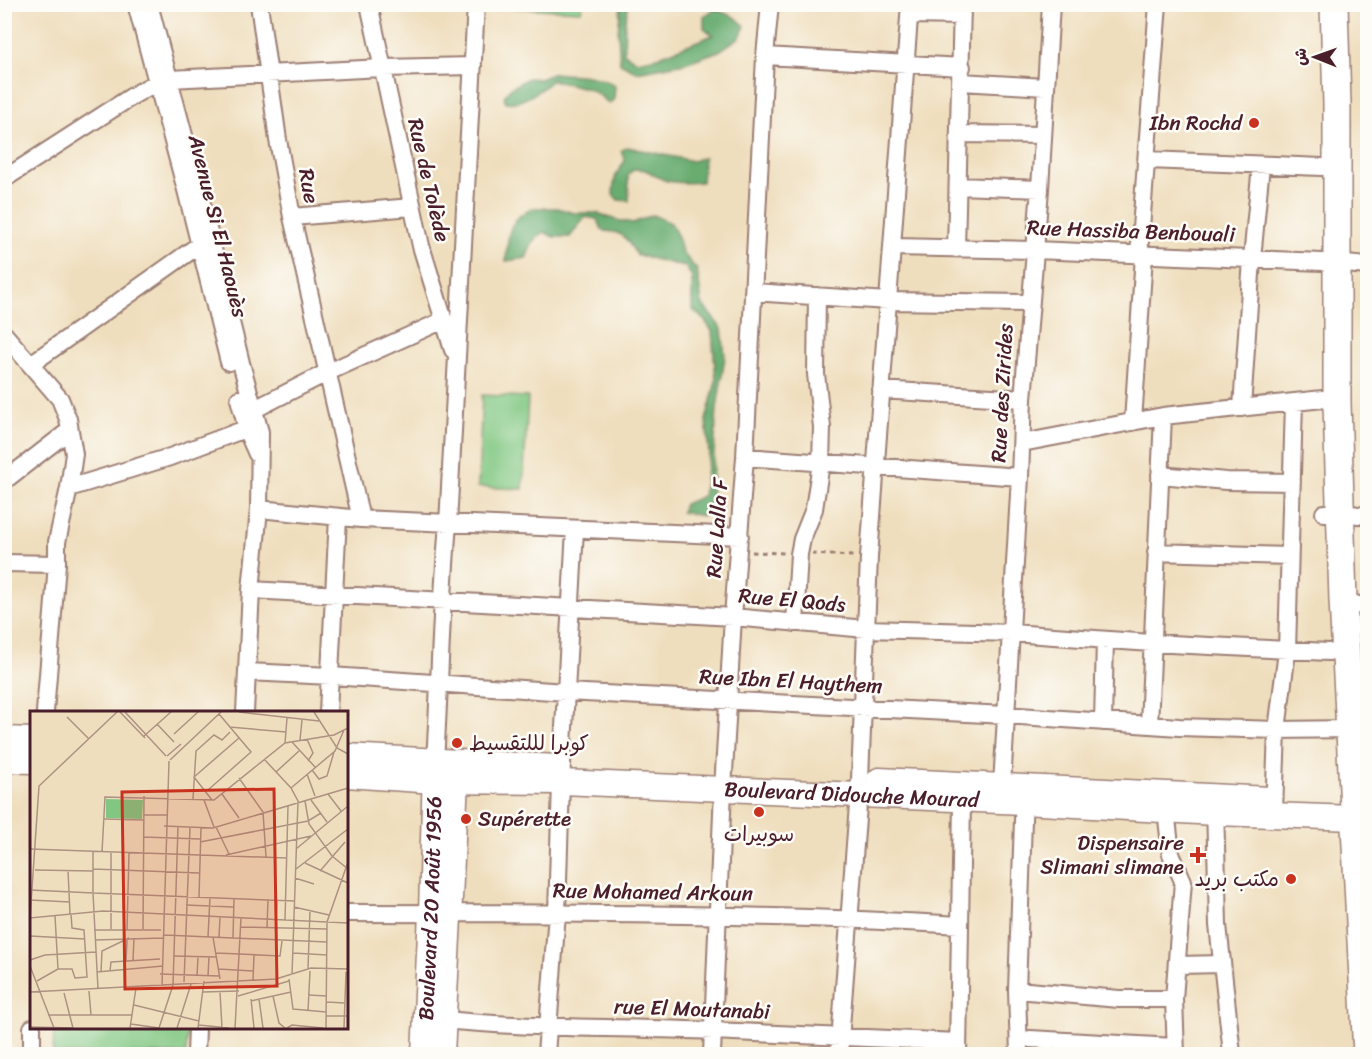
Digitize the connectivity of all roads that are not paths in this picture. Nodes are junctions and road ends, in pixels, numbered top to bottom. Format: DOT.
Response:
graph roads {
  1 [pos="136,4"];
  2 [pos="149,4"];
  3 [pos="259,4"];
  4 [pos="369,4"];
  5 [pos="476,4"];
  6 [pos="770,4"];
  7 [pos="1051,4"];
  8 [pos="1158,4"];
  9 [pos="1321,4"];
  10 [pos="1334,4"];
  11 [pos="910,10"];
  12 [pos="962,10"];
  13 [pos="1329,32"];
  14 [pos="765,56"];
  15 [pos="907,65"];
  16 [pos="473,66"];
  17 [pos="382,68"];
  18 [pos="270,74"];
  19 [pos="961,75"];
  20 [pos="164,80"];
  21 [pos="1045,87"];
  22 [pos="960,134"];
  23 [pos="1043,135"];
  24 [pos="1148,160"];
  25 [pos="1261,165"];
  26 [pos="1322,167"];
  27 [pos="4,179"];
  28 [pos="958,186"];
  29 [pos="1040,189"];
  30 [pos="412,207"];
  31 [pos="292,218"];
  32 [pos="199,244"];
  33 [pos="893,247"];
  34 [pos="956,249"];
  35 [pos="1035,250"];
  36 [pos="1142,255"];
  37 [pos="1252,259"];
  38 [pos="1330,262"];
  39 [pos="1368,266"];
  40 [pos="753,292"];
  41 [pos="817,296"];
  42 [pos="888,301"];
  43 [pos="1029,303"];
  44 [pos="444,320"];
  45 [pos="4,334"];
  46 [pos="457,362"];
  47 [pos="31,364"];
  48 [pos="326,373"];
  49 [pos="881,390"];
  50 [pos="1023,399"];
  51 [pos="1323,399"];
  52 [pos="1294,402"];
  53 [pos="1242,408"];
  54 [pos="1163,416"];
  55 [pos="252,420"];
  56 [pos="1132,422"];
  57 [pos="70,430"];
  58 [pos="1022,443"];
  59 [pos="745,457"];
  60 [pos="821,463"];
  61 [pos="877,467"];
  62 [pos="1160,475"];
  63 [pos="1020,477"];
  64 [pos="4,481"];
  65 [pos="1292,482"];
  66 [pos="69,488"];
  67 [pos="259,509"];
  68 [pos="1332,513"];
  69 [pos="1368,516"];
  70 [pos="338,517"];
  71 [pos="361,519"];
  72 [pos="448,524"];
  73 [pos="574,529"];
  74 [pos="740,536"];
  75 [pos="1156,552"];
  76 [pos="1289,556"];
  77 [pos="4,563"];
  78 [pos="57,564"];
  79 [pos="251,590"];
  80 [pos="334,595"];
  81 [pos="441,601"];
  82 [pos="1355,604"];
  83 [pos="571,607"];
  84 [pos="733,617"];
  85 [pos="795,623"];
  86 [pos="866,629"];
  87 [pos="1012,633"];
  88 [pos="1105,640"];
  89 [pos="1151,643"];
  90 [pos="1287,651"];
  91 [pos="1329,652"];
  92 [pos="247,672"];
  93 [pos="331,676"];
  94 [pos="440,683"];
  95 [pos="566,692"];
  96 [pos="729,700"];
  97 [pos="862,709"];
  98 [pos="45,711"];
  99 [pos="245,711"];
  100 [pos="328,711"];
  101 [pos="1005,715"];
  102 [pos="1103,722"];
  103 [pos="1149,725"];
  104 [pos="1277,730"];
  105 [pos="1350,732"];
  106 [pos="4,739"];
  107 [pos="30,740"];
  108 [pos="348,756"];
  109 [pos="4,760"];
  110 [pos="30,761"];
  111 [pos="442,774"];
  112 [pos="348,775"];
  113 [pos="562,775"];
  114 [pos="724,782"];
  115 [pos="859,787"];
  116 [pos="1017,791"];
  117 [pos="962,801"];
  118 [pos="1215,804"];
  119 [pos="1274,807"];
  120 [pos="1346,809"];
  121 [pos="1166,810"];
  122 [pos="348,913"];
  123 [pos="440,913"];
  124 [pos="556,913"];
  125 [pos="719,914"];
  126 [pos="849,918"];
  127 [pos="959,924"];
  128 [pos="1222,964"];
  129 [pos="1178,965"];
  130 [pos="1365,980"];
  131 [pos="1017,990"];
  132 [pos="1174,999"];
  133 [pos="435,1019"];
  134 [pos="1018,1022"];
  135 [pos="549,1026"];
  136 [pos="33,1029"];
  137 [pos="197,1029"];
  138 [pos="713,1030"];
  139 [pos="1030,1039"];
  140 [pos="840,1046"];
  141 [pos="958,1048"];
  142 [pos="1175,1051"];
  143 [pos="32,1054"];
  144 [pos="196,1054"];
  145 [pos="424,1054"];
  146 [pos="442,1054"];
  147 [pos="546,1054"];
  148 [pos="712,1054"];
  149 [pos="1019,1054"];
  150 [pos="1041,1054"];
  151 [pos="1232,1054"];
  152 [pos="1349,1054"];
  153 [pos="1367,1054"];
  1 -- 20 [label="street, Avenue Si El Haouès"];
  2 -- 20 [label="street, Avenue Si El Haouès"];
  3 -- 18 [label="street, Rue"];
  4 -- 17 [label="street, Rue de Tolède"];
  5 -- 16 [label="street"];
  6 -- 14 [label="street, Rue Lalla F"];
  7 -- 21 [label="street, Rue des Zirides"];
  8 -- 24 [label="street"];
  9 -- 13 [label="main road"];
  10 -- 13 [label="main road"];
  11 -- 12 [label="street"];
  11 -- 15 [label="street"];
  12 -- 19 [label="street"];
  13 -- 26 [label="main road"];
  13 -- 38 [label="main road"];
  14 -- 15 [label="street"];
  14 -- 40 [label="street, Rue Lalla F"];
  15 -- 19 [label="street"];
  15 -- 33 [label="street"];
  16 -- 17 [label="street"];
  16 -- 46 [label="street"];
  17 -- 18 [label="street"];
  17 -- 30 [label="street, Rue de Tolède"];
  18 -- 20 [label="street"];
  18 -- 31 [label="street, Rue"];
  19 -- 21 [label="street"];
  19 -- 22 [label="street"];
  20 -- 27 [label="street"];
  20 -- 32 [label="street, Avenue Si El Haouès"];
  20 -- 55 [label="street, Avenue Si El Haouès"];
  21 -- 23 [label="street, Rue des Zirides"];
  22 -- 23 [label="street"];
  22 -- 28 [label="street"];
  23 -- 29 [label="street, Rue des Zirides"];
  24 -- 25 [label="street"];
  24 -- 36 [label="street"];
  25 -- 26 [label="street"];
  25 -- 37 [label="street"];
  26 -- 38 [label="main road"];
  28 -- 29 [label="street"];
  28 -- 34 [label="street"];
  29 -- 35 [label="street, Rue des Zirides"];
  30 -- 31 [label="street"];
  30 -- 44 [label="street, Rue de Tolède"];
  31 -- 48 [label="street, Rue"];
  32 -- 47 [label="street"];
  32 -- 55 [label="street, Avenue Si El Haouès"];
  33 -- 34 [label="street, Rue Hassiba Benbouali"];
  33 -- 42 [label="street"];
  34 -- 35 [label="street, Rue Hassiba Benbouali"];
  35 -- 36 [label="street, Rue Hassiba Benbouali"];
  35 -- 43 [label="street, Rue des Zirides"];
  36 -- 37 [label="street, Rue Hassiba Benbouali"];
  36 -- 56 [label="street"];
  37 -- 38 [label="street, Rue Hassiba Benbouali"];
  37 -- 53 [label="street"];
  38 -- 39 [label="street, Rue Hassiba Benbouali"];
  38 -- 51 [label="main road"];
  38 -- 68 [label="main road"];
  40 -- 41 [label="street"];
  40 -- 59 [label="street, Rue Lalla F"];
  41 -- 42 [label="street"];
  41 -- 60 [label="street"];
  42 -- 43 [label="street"];
  42 -- 49 [label="street"];
  43 -- 50 [label="street, Rue des Zirides"];
  44 -- 46 [label="street, Rue de Tolède"];
  44 -- 48 [label="street"];
  45 -- 47 [label="street"];
  46 -- 72 [label="street"];
  47 -- 57 [label="street"];
  48 -- 55 [label="street"];
  48 -- 71 [label="street, Rue"];
  49 -- 50 [label="street"];
  49 -- 61 [label="street"];
  50 -- 58 [label="street, Rue des Zirides"];
  51 -- 52 [label="street"];
  51 -- 68 [label="main road"];
  52 -- 53 [label="street"];
  52 -- 65 [label="street"];
  53 -- 54 [label="street"];
  54 -- 56 [label="street"];
  54 -- 62 [label="street"];
  55 -- 66 [label="street"];
  55 -- 67 [label="street, Avenue Si El Haouès"];
  56 -- 58 [label="street"];
  57 -- 64 [label="street"];
  57 -- 66 [label="street"];
  58 -- 63 [label="street, Rue des Zirides"];
  59 -- 60 [label="street"];
  59 -- 74 [label="street, Rue Lalla F"];
  60 -- 61 [label="street"];
  60 -- 85 [label="street"];
  61 -- 63 [label="street"];
  61 -- 86 [label="street"];
  62 -- 65 [label="street"];
  62 -- 75 [label="street"];
  63 -- 87 [label="street, Rue des Zirides"];
  65 -- 76 [label="street"];
  66 -- 78 [label="street"];
  67 -- 70 [label="street"];
  67 -- 79 [label="street, Avenue Si El Haouès"];
  68 -- 69 [label="street"];
  68 -- 82 [label="main road"];
  68 -- 91 [label="main road"];
  70 -- 71 [label="street"];
  70 -- 80 [label="street"];
  71 -- 72 [label="street"];
  72 -- 73 [label="street"];
  72 -- 81 [label="street"];
  73 -- 74 [label="street"];
  73 -- 83 [label="street"];
  74 -- 84 [label="street, Rue Lalla F"];
  75 -- 76 [label="street"];
  75 -- 89 [label="street"];
  76 -- 90 [label="street"];
  77 -- 78 [label="street"];
  78 -- 98 [label="street"];
  79 -- 80 [label="street, Rue El Qods"];
  79 -- 92 [label="street, Avenue Si El Haouès"];
  80 -- 81 [label="street, Rue El Qods"];
  80 -- 93 [label="street"];
  81 -- 83 [label="street, Rue El Qods"];
  81 -- 94 [label="street"];
  82 -- 105 [label="main road"];
  83 -- 84 [label="street, Rue El Qods"];
  83 -- 95 [label="street"];
  84 -- 85 [label="street, Rue El Qods"];
  84 -- 96 [label="street, Rue Lalla F"];
  85 -- 86 [label="street, Rue El Qods"];
  86 -- 87 [label="street, Rue El Qods"];
  86 -- 97 [label="street"];
  87 -- 88 [label="street, Rue El Qods"];
  87 -- 101 [label="street, Rue des Zirides"];
  88 -- 89 [label="street, Rue El Qods"];
  88 -- 102 [label="street"];
  89 -- 90 [label="street, Rue El Qods"];
  89 -- 103 [label="street"];
  90 -- 91 [label="street, Rue El Qods"];
  90 -- 104 [label="street"];
  91 -- 105 [label="main road"];
  92 -- 93 [label="street, Rue Ibn El Haythem"];
  92 -- 99 [label="street, Avenue Si El Haouès"];
  93 -- 94 [label="street, Rue Ibn El Haythem"];
  93 -- 100 [label="street"];
  94 -- 95 [label="street, Rue Ibn El Haythem"];
  94 -- 111 [label="street"];
  95 -- 96 [label="street, Rue Ibn El Haythem"];
  95 -- 113 [label="street"];
  96 -- 97 [label="street, Rue Ibn El Haythem"];
  96 -- 114 [label="street, Rue Lalla F"];
  97 -- 101 [label="street, Rue Ibn El Haythem"];
  97 -- 115 [label="street"];
  101 -- 102 [label="street, Rue Ibn El Haythem"];
  101 -- 116 [label="street, Rue des Zirides"];
  102 -- 103 [label="street, Rue Ibn El Haythem"];
  103 -- 104 [label="street, Rue Ibn El Haythem"];
  104 -- 105 [label="street, Rue Ibn El Haythem"];
  104 -- 119 [label="street"];
  105 -- 120 [label="main road"];
  106 -- 107 [label="main road"];
  108 -- 111 [label="main road, Boulevard Didouche Mourad"];
  109 -- 110 [label="main road"];
  111 -- 112 [label="main road, Boulevard Didouche Mourad"];
  111 -- 113 [label="main road, Boulevard Didouche Mourad"];
  111 -- 123 [label="main road, Boulevard 20 Août 1956"];
  113 -- 114 [label="main road, Boulevard Didouche Mourad"];
  113 -- 124 [label="street"];
  114 -- 115 [label="main road, Boulevard Didouche Mourad"];
  114 -- 125 [label="street, Rue Lalla F"];
  115 -- 116 [label="main road, Boulevard Didouche Mourad"];
  115 -- 117 [label="main road, Boulevard Didouche Mourad"];
  115 -- 126 [label="street"];
  116 -- 117 [label="main road, Boulevard Didouche Mourad"];
  116 -- 118 [label="main road, Boulevard Didouche Mourad"];
  116 -- 121 [label="main road, Boulevard Didouche Mourad"];
  116 -- 131 [label="street, Rue des Zirides"];
  117 -- 127 [label="street"];
  118 -- 119 [label="main road, Boulevard Didouche Mourad"];
  118 -- 121 [label="main road, Boulevard Didouche Mourad"];
  118 -- 128 [label="street"];
  119 -- 120 [label="main road, Boulevard Didouche Mourad"];
  120 -- 130 [label="main road"];
  120 -- 152 [label="main road"];
  121 -- 129 [label="street"];
  122 -- 123 [label="street, Rue Mohamed Arkoun"];
  123 -- 124 [label="street, Rue Mohamed Arkoun"];
  123 -- 133 [label="main road, Boulevard 20 Août 1956"];
  124 -- 125 [label="street, Rue Mohamed Arkoun"];
  124 -- 135 [label="street"];
  125 -- 126 [label="street, Rue Mohamed Arkoun"];
  125 -- 138 [label="street, Rue Lalla F"];
  126 -- 127 [label="street, Rue Mohamed Arkoun"];
  126 -- 140 [label="street"];
  127 -- 141 [label="street"];
  128 -- 129 [label="street"];
  128 -- 151 [label="street"];
  129 -- 132 [label="street"];
  130 -- 153 [label="main road"];
  131 -- 132 [label="street"];
  131 -- 134 [label="street, Rue des Zirides"];
  132 -- 142 [label="street"];
  133 -- 135 [label="street, rue El Moutanabi"];
  133 -- 145 [label="main road, Boulevard 20 Août 1956"];
  133 -- 146 [label="main road, Boulevard 20 Août 1956"];
  134 -- 139 [label="street"];
  134 -- 149 [label="street, Rue des Zirides"];
  135 -- 138 [label="street, rue El Moutanabi"];
  135 -- 147 [label="street"];
  136 -- 143 [label="street"];
  137 -- 144 [label="street"];
  138 -- 140 [label="street, rue El Moutanabi"];
  138 -- 148 [label="street, Rue Lalla F"];
  139 -- 142 [label="street"];
  139 -- 150 [label="street"];
  140 -- 141 [label="street, rue El Moutanabi"];
}
